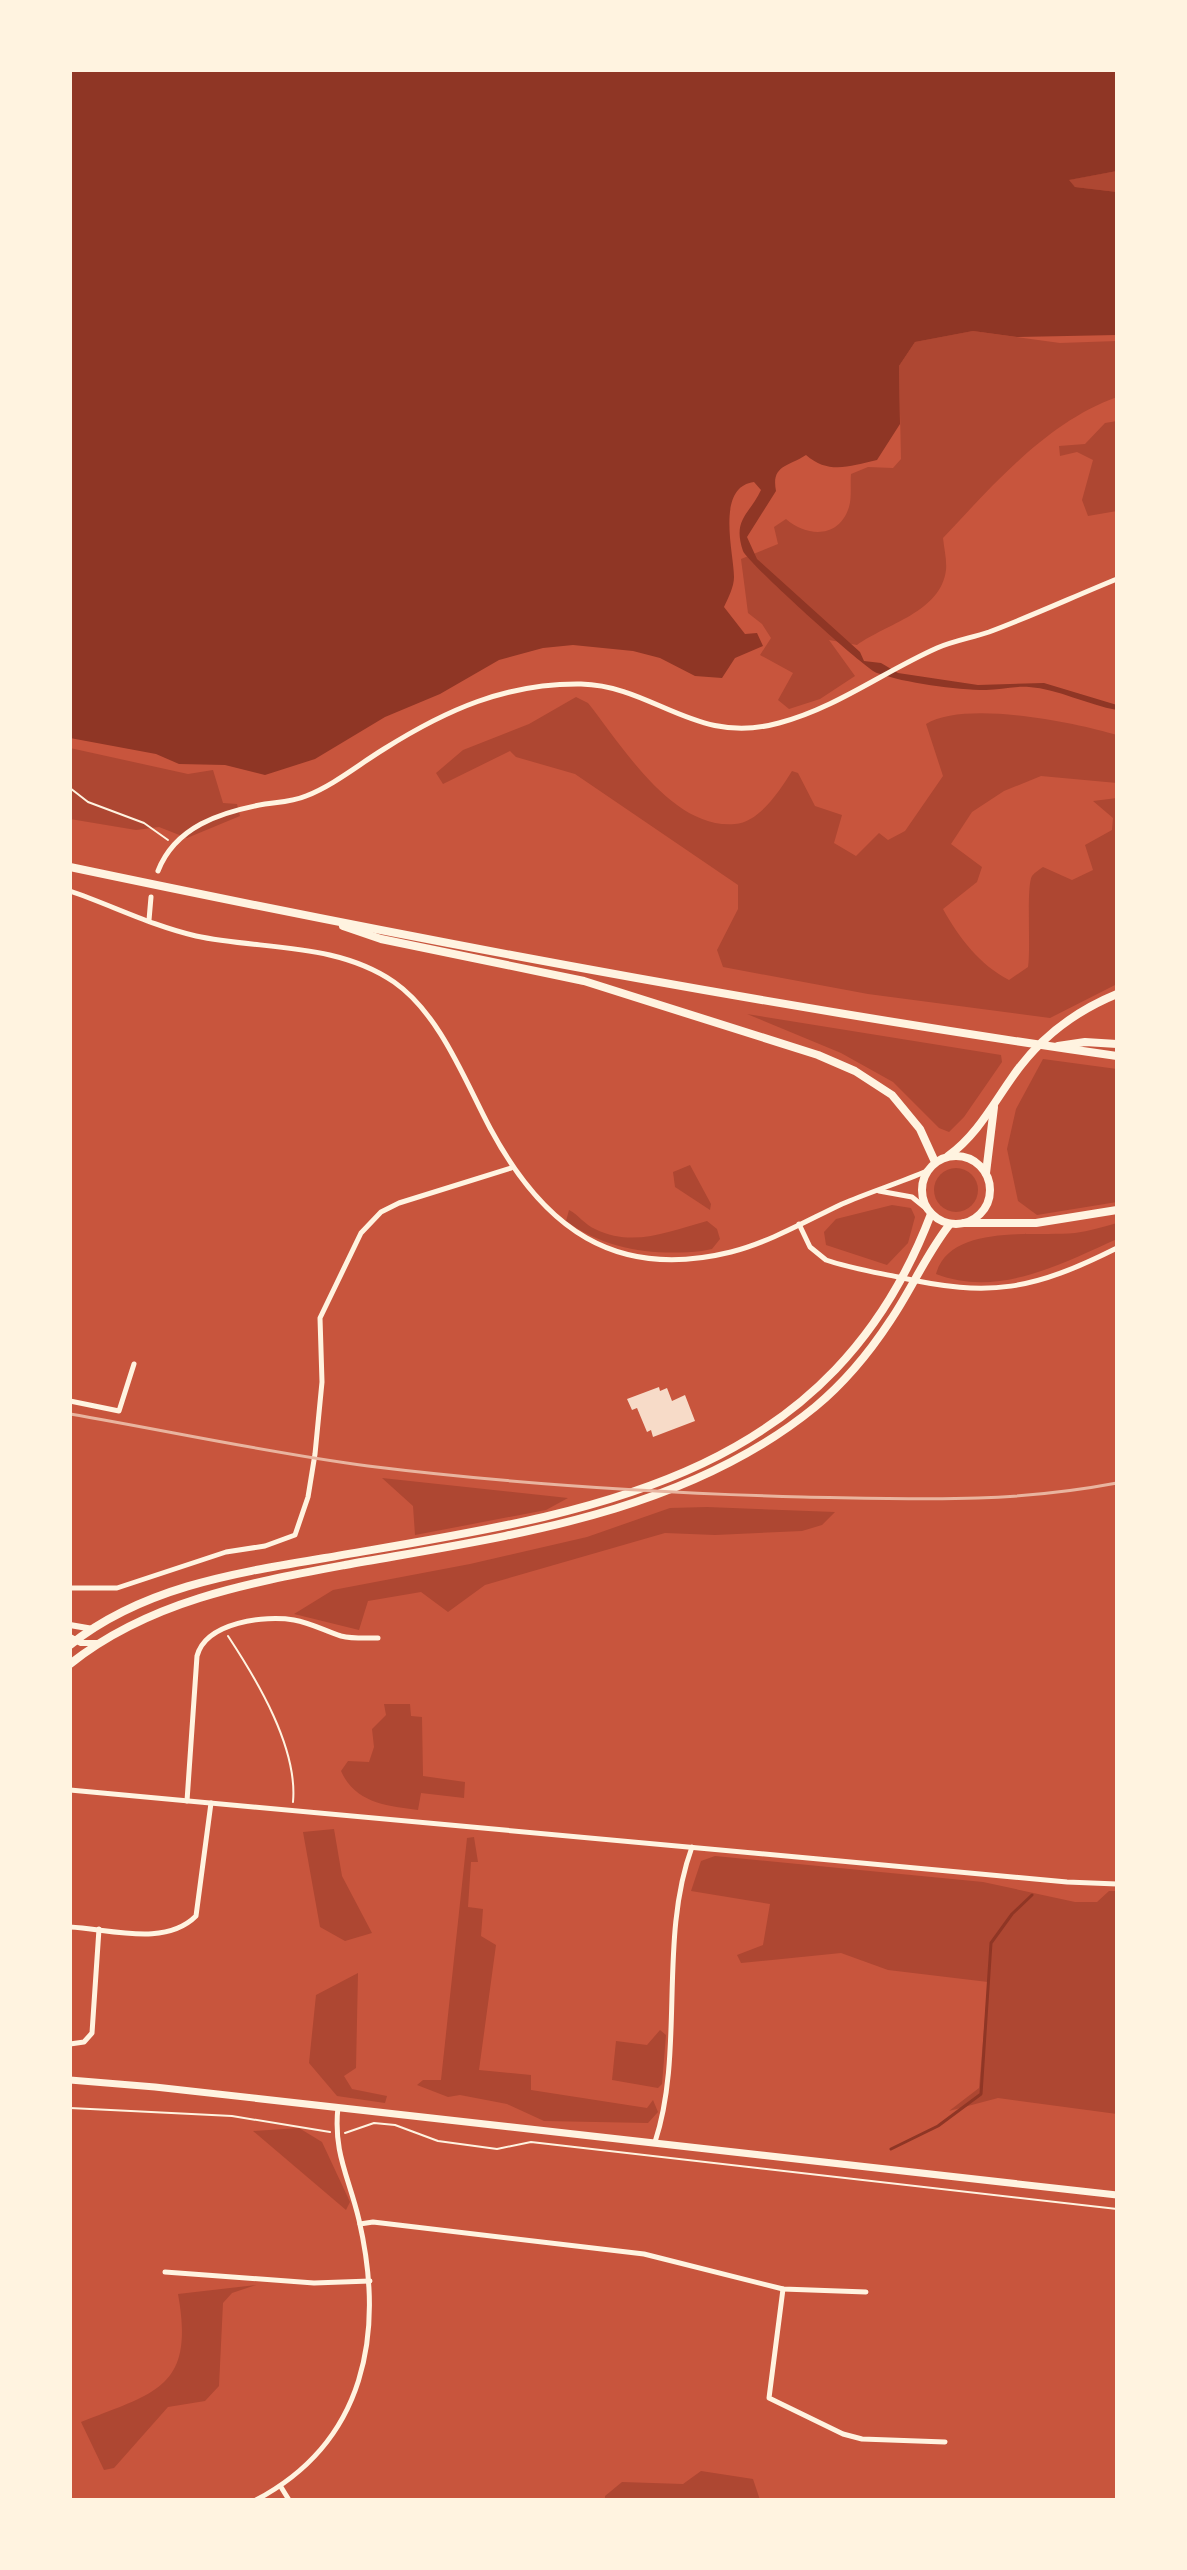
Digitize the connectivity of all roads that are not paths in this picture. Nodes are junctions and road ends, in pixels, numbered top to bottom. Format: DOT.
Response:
graph roads {
  1 [pos="1117,579"];
  2 [pos="70,867"];
  3 [pos="158,871"];
  4 [pos="70,891"];
  5 [pos="151,897"];
  6 [pos="149,920"];
  7 [pos="336,922"];
  8 [pos="1117,994"];
  9 [pos="1117,1044"];
  10 [pos="1055,1047"];
  11 [pos="1117,1056"];
  12 [pos="995,1104"];
  13 [pos="948,1156"];
  14 [pos="935,1162"];
  15 [pos="511,1168"];
  16 [pos="927,1171"];
  17 [pos="986,1173"];
  18 [pos="878,1191"];
  19 [pos="1117,1210"];
  20 [pos="930,1212"];
  21 [pos="964,1223"];
  22 [pos="799,1224"];
  23 [pos="950,1224"];
  24 [pos="1117,1248"];
  25 [pos="134,1364"];
  26 [pos="70,1401"];
  27 [pos="70,1588"];
  28 [pos="70,1625"];
  29 [pos="93,1629"];
  30 [pos="378,1638"];
  31 [pos="72,1641"];
  32 [pos="99,1642"];
  33 [pos="70,1664"];
  34 [pos="70,1790"];
  35 [pos="187,1801"];
  36 [pos="211,1803"];
  37 [pos="692,1847"];
  38 [pos="1117,1884"];
  39 [pos="70,1927"];
  40 [pos="99,1929"];
  41 [pos="70,2044"];
  42 [pos="70,2080"];
  43 [pos="338,2107"];
  44 [pos="655,2142"];
  45 [pos="1117,2195"];
  46 [pos="360,2224"];
  47 [pos="165,2272"];
  48 [pos="370,2281"];
  49 [pos="783,2289"];
  50 [pos="866,2292"];
  51 [pos="945,2442"];
  52 [pos="281,2487"];
  53 [pos="256,2500"];
  54 [pos="289,2500"];
  1 -- 3 [label="street"];
  2 -- 7 [label="main road"];
  4 -- 6 [label="street"];
  5 -- 6 [label="street"];
  6 -- 15 [label="street"];
  7 -- 10 [label="main road"];
  7 -- 14 [label="main road"];
  8 -- 12 [label="main road"];
  9 -- 10 [label="main road"];
  10 -- 11 [label="main road"];
  12 -- 13 [label="main road"];
  12 -- 17 [label="main road"];
  13 -- 14 [label="main road"];
  13 -- 17 [label="main road"];
  14 -- 16 [label="main road"];
  15 -- 22 [label="street"];
  15 -- 27 [label="street"];
  16 -- 18 [label="street"];
  16 -- 20 [label="main road"];
  17 -- 21 [label="main road"];
  18 -- 20 [label="street"];
  18 -- 22 [label="street"];
  19 -- 21 [label="main road"];
  20 -- 23 [label="main road"];
  20 -- 29 [label="main road"];
  21 -- 23 [label="main road"];
  22 -- 24 [label="street"];
  23 -- 32 [label="main road"];
  25 -- 26 [label="street"];
  28 -- 29 [label="street"];
  29 -- 31 [label="main road"];
  30 -- 35 [label="street"];
  31 -- 32 [label="street"];
  32 -- 33 [label="main road"];
  34 -- 35 [label="street"];
  35 -- 36 [label="street"];
  36 -- 37 [label="street"];
  36 -- 40 [label="street"];
  37 -- 38 [label="street"];
  37 -- 44 [label="street"];
  39 -- 40 [label="street"];
  40 -- 41 [label="street"];
  42 -- 43 [label="main road"];
  43 -- 44 [label="main road"];
  43 -- 46 [label="street"];
  44 -- 45 [label="main road"];
  46 -- 48 [label="street"];
  46 -- 49 [label="street"];
  47 -- 48 [label="street"];
  48 -- 52 [label="street"];
  49 -- 50 [label="street"];
  49 -- 51 [label="street"];
  52 -- 53 [label="street"];
  52 -- 54 [label="street"];
}
